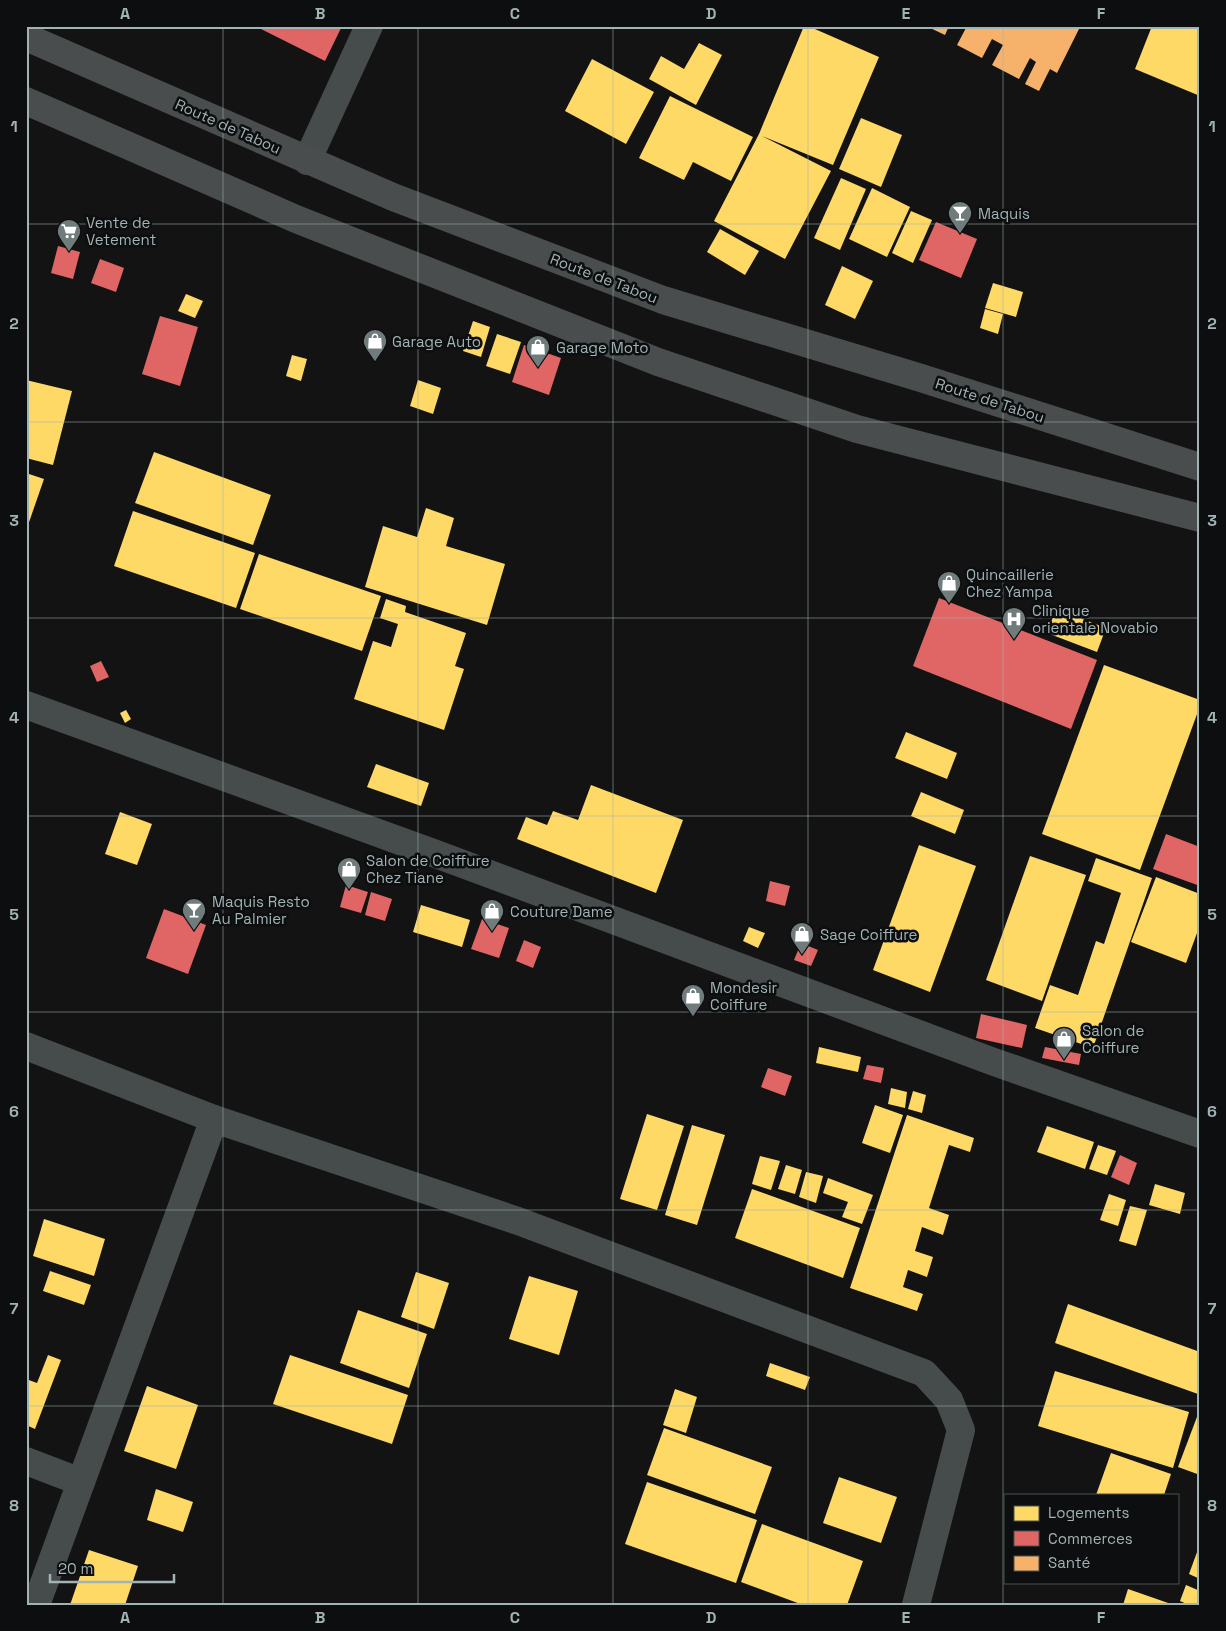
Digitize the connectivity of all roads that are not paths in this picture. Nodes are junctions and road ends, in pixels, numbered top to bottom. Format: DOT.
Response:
graph roads {
  1 [pos="369,26"];
  2 [pos="26,37"];
  3 [pos="26,101"];
  4 [pos="307,161"];
  5 [pos="1200,467"];
  6 [pos="1200,518"];
  7 [pos="26,705"];
  8 [pos="26,1046"];
  9 [pos="214,1119"];
  10 [pos="1200,1134"];
  11 [pos="26,1461"];
  12 [pos="81,1482"];
  13 [pos="36,1605"];
  14 [pos="916,1605"];
  1 -- 4 [label="street"];
  2 -- 4 [label="main road, Route de Tabou"];
  3 -- 6 [label="main road"];
  4 -- 5 [label="main road, Route de Tabou"];
  7 -- 10 [label="street"];
  8 -- 9 [label="street"];
  9 -- 12 [label="street"];
  9 -- 14 [label="street"];
  11 -- 12 [label="street"];
  12 -- 13 [label="street"];
}
